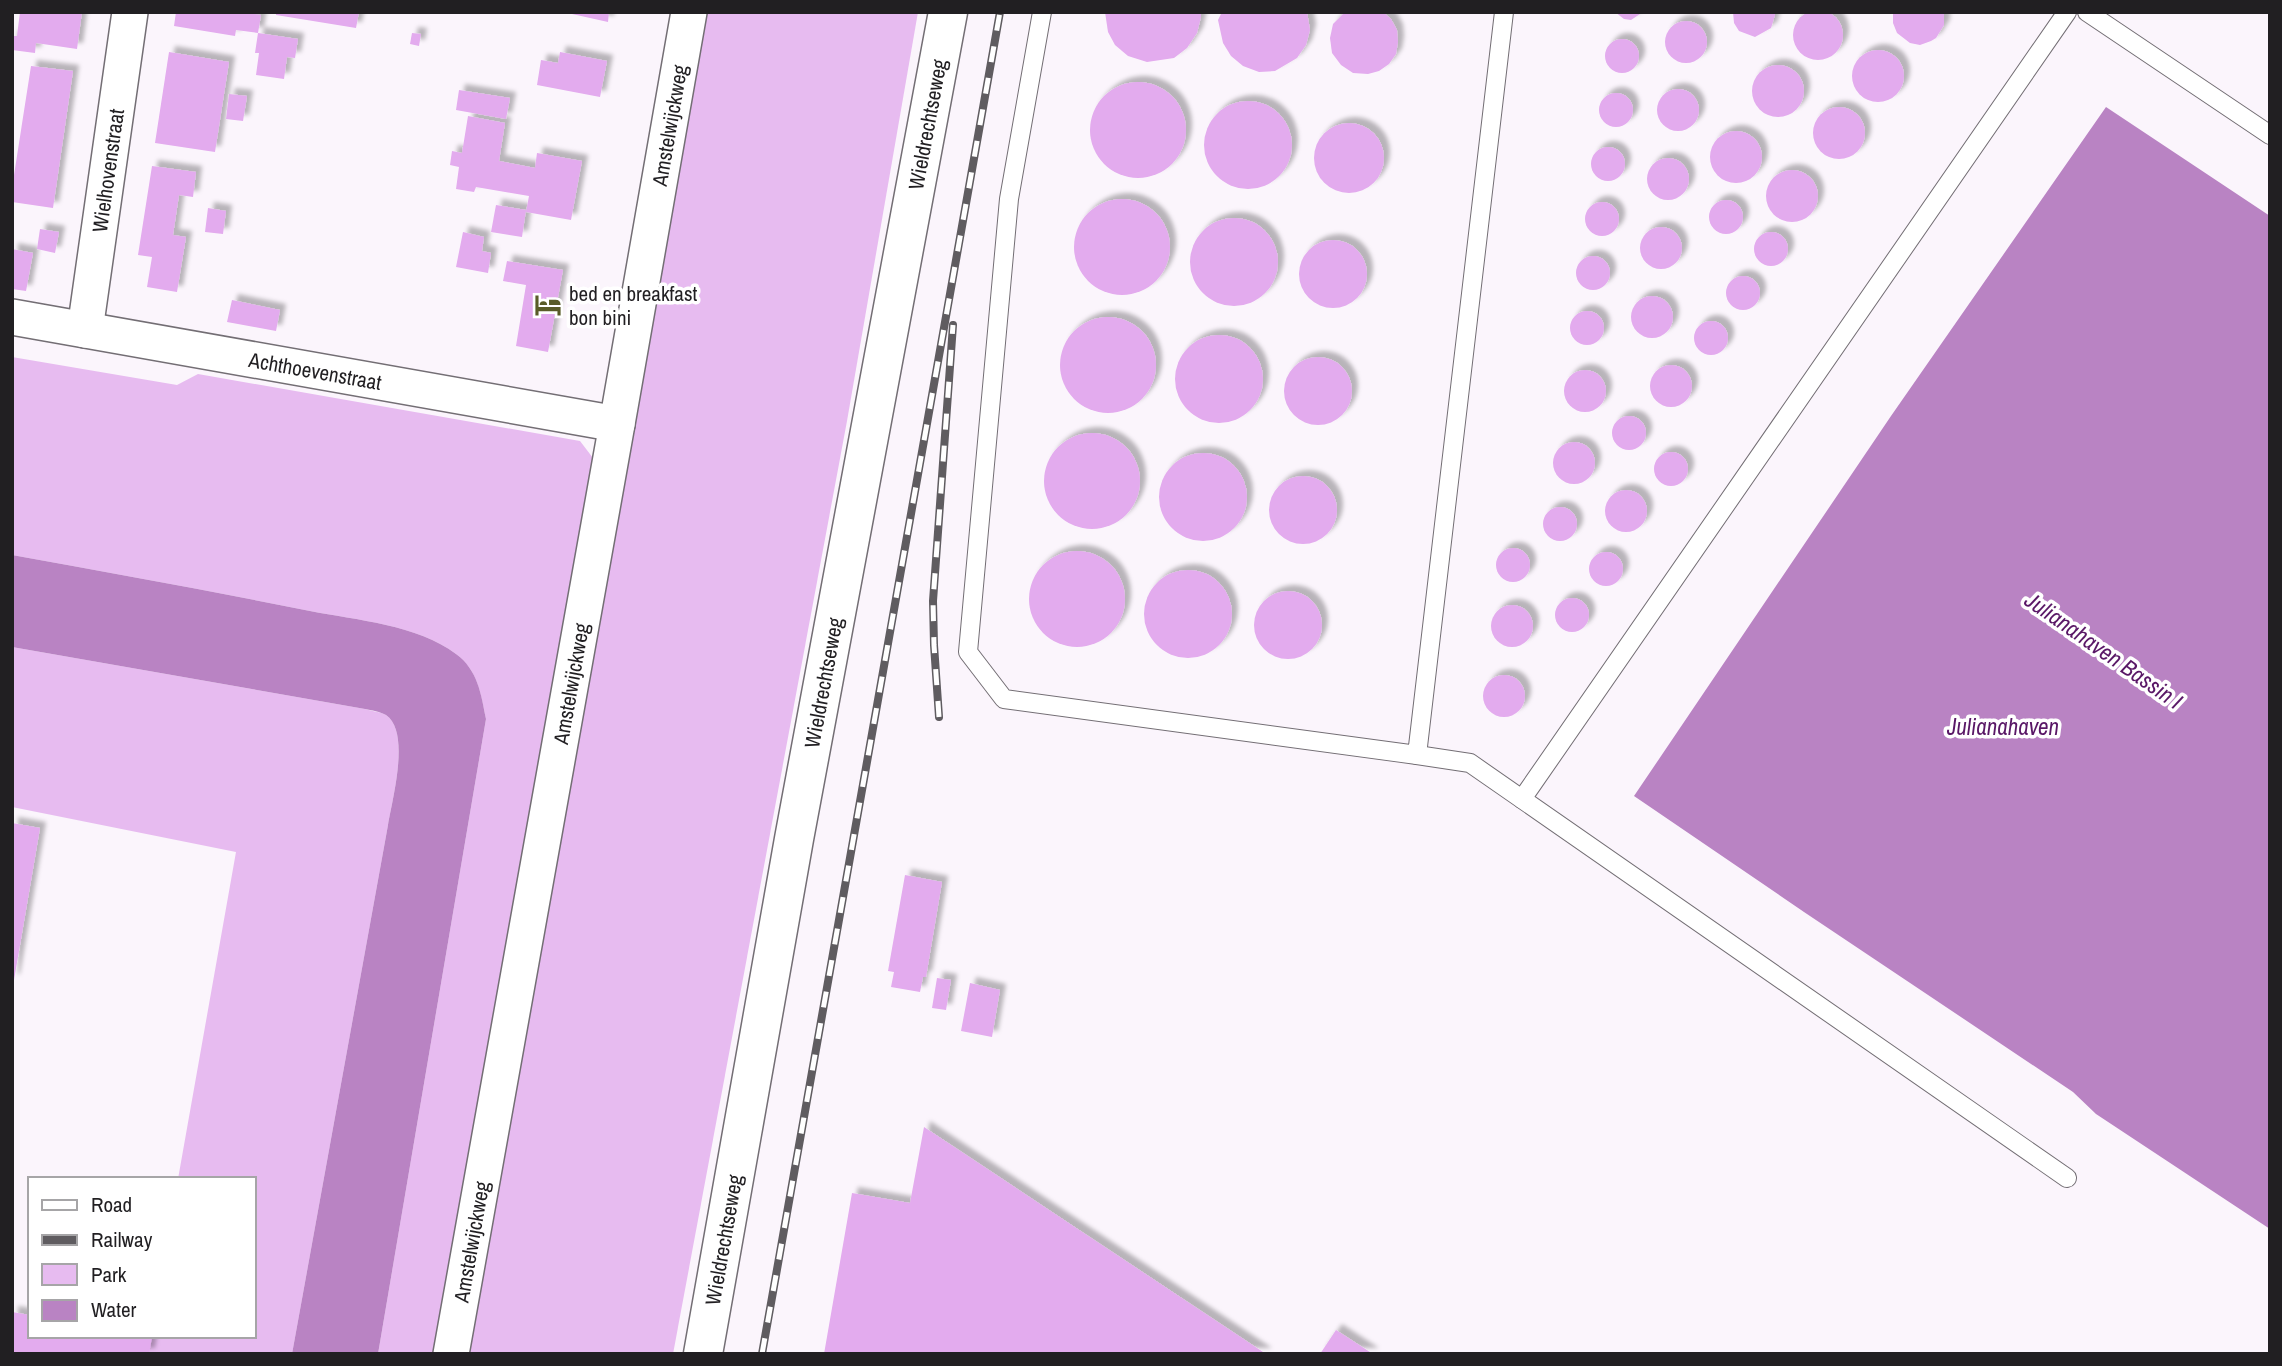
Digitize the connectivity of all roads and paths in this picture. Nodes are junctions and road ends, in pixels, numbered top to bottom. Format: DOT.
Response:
graph roads {
  1 [pos="130,12"];
  2 [pos="688,12"];
  3 [pos="947,12"];
  4 [pos="1042,12"];
  5 [pos="1504,12"];
  6 [pos="2067,12"];
  7 [pos="2087,12"];
  8 [pos="2270,135"];
  9 [pos="12,317"];
  10 [pos="85,330"];
  11 [pos="617,424"];
  12 [pos="1417,755"];
  13 [pos="1522,799"];
  14 [pos="2067,1178"];
  15 [pos="451,1354"];
  16 [pos="703,1354"];
  1 -- 10 [label="street, Wielhovenstraat"];
  2 -- 11 [label="street, Amstelwijckweg"];
  3 -- 16 [label="street, Wieldrechtseweg"];
  4 -- 12 [label="lane"];
  5 -- 12 [label="lane"];
  6 -- 13 [label="lane"];
  7 -- 8 [label="lane"];
  9 -- 10 [label="street, Achthoevenstraat"];
  10 -- 11 [label="street, Achthoevenstraat"];
  11 -- 15 [label="street, Amstelwijckweg"];
  12 -- 13 [label="lane"];
  13 -- 14 [label="lane"];
}
